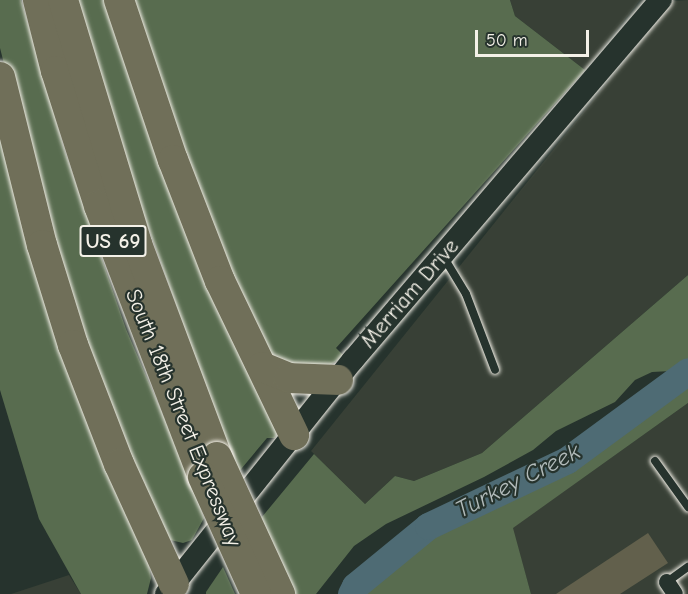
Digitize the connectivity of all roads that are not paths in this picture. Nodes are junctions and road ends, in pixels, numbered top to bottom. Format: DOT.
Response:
graph roads {
  1 [pos="38,0"];
  2 [pos="63,0"];
  3 [pos="119,0"];
  4 [pos="661,0"];
  5 [pos="0,77"];
  6 [pos="443,255"];
  7 [pos="262,367"];
  8 [pos="495,369"];
  9 [pos="338,380"];
  10 [pos="294,435"];
  11 [pos="655,461"];
  12 [pos="210,467"];
  13 [pos="688,507"];
  14 [pos="688,567"];
  15 [pos="671,588"];
  16 [pos="170,589"];
  17 [pos="256,594"];
  18 [pos="280,594"];
  1 -- 12 [label="highway, South 18th Street Expressway / US 69"];
  2 -- 12 [label="highway, South 18th Street Expressway / US 69"];
  3 -- 7 [label="highway"];
  4 -- 6 [label="main road, Merriam Drive"];
  5 -- 16 [label="highway"];
  6 -- 8 [label="lane"];
  6 -- 9 [label="main road, Merriam Drive"];
  7 -- 9 [label="highway"];
  7 -- 10 [label="highway"];
  9 -- 10 [label="main road, Merriam Drive"];
  10 -- 16 [label="main road, Merriam Drive"];
  11 -- 13 [label="lane"];
  12 -- 17 [label="highway, South 18th Street Expressway / US 69, bridge"];
  12 -- 18 [label="highway, South 18th Street Expressway / US 69, bridge"];
  14 -- 15 [label="lane"];
}
